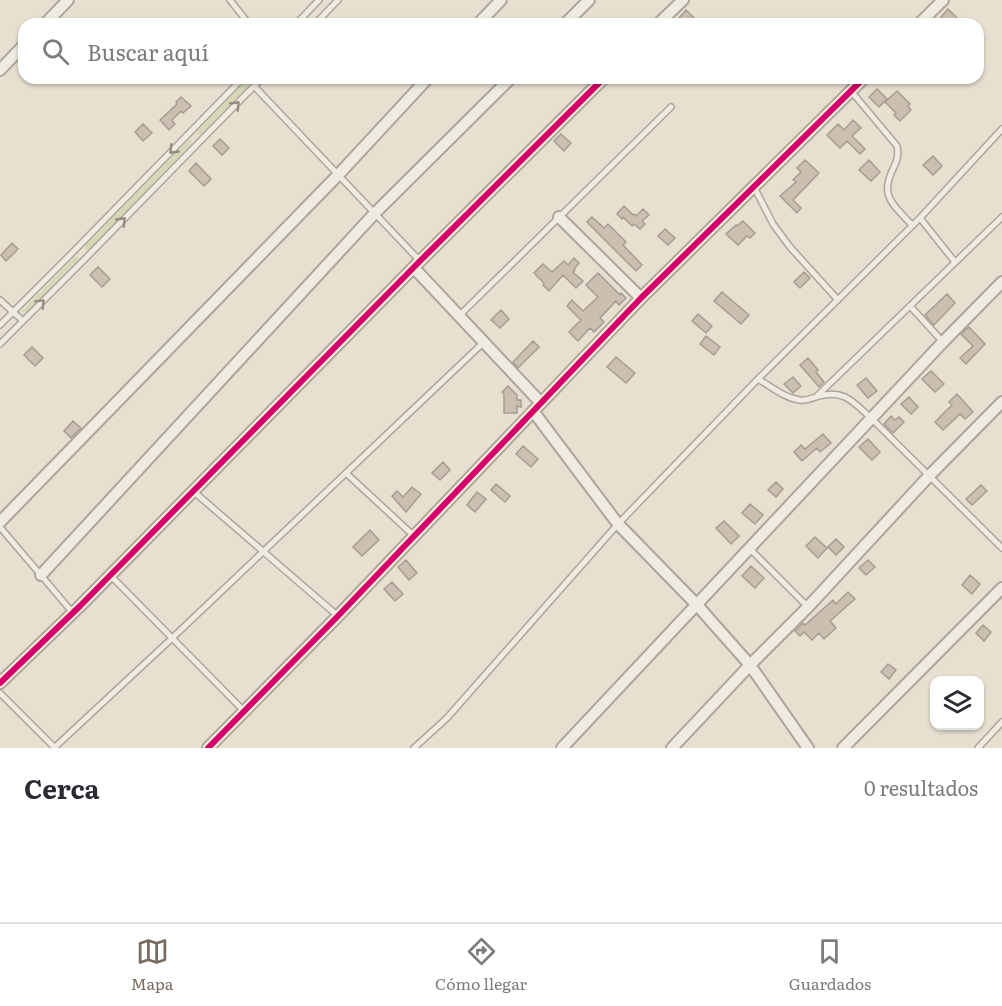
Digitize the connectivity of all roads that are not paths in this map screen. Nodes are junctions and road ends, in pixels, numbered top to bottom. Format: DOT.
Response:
graph roads {
  1 [pos="68,0"];
  2 [pos="230,0"];
  3 [pos="338,0"];
  4 [pos="501,0"];
  5 [pos="589,0"];
  6 [pos="682,0"];
  7 [pos="943,0"];
  8 [pos="318,2"];
  9 [pos="324,14"];
  10 [pos="51,18"];
  11 [pos="244,18"];
  12 [pos="302,18"];
  13 [pos="320,18"];
  14 [pos="484,18"];
  15 [pos="571,18"];
  16 [pos="664,18"];
  17 [pos="925,18"];
  18 [pos="18,51"];
  19 [pos="0,70"];
  20 [pos="237,84"];
  21 [pos="422,84"];
  22 [pos="505,84"];
  23 [pos="598,84"];
  24 [pos="858,84"];
  25 [pos="254,86"];
  26 [pos="851,91"];
  27 [pos="671,107"];
  28 [pos="1002,129"];
  29 [pos="191,132"];
  30 [pos="200,142"];
  31 [pos="339,174"];
  32 [pos="754,187"];
  33 [pos="375,213"];
  34 [pos="559,217"];
  35 [pos="1002,217"];
  36 [pos="920,218"];
  37 [pos="912,225"];
  38 [pos="78,248"];
  39 [pos="86,258"];
  40 [pos="956,262"];
  41 [pos="417,264"];
  42 [pos="1002,282"];
  43 [pos="641,298"];
  44 [pos="0,300"];
  45 [pos="838,300"];
  46 [pos="910,306"];
  47 [pos="14,312"];
  48 [pos="459,316"];
  49 [pos="23,321"];
  50 [pos="0,325"];
  51 [pos="484,342"];
  52 [pos="943,342"];
  53 [pos="0,344"];
  54 [pos="758,379"];
  55 [pos="817,397"];
  56 [pos="1002,402"];
  57 [pos="541,403"];
  58 [pos="533,411"];
  59 [pos="872,419"];
  60 [pos="346,473"];
  61 [pos="929,476"];
  62 [pos="193,491"];
  63 [pos="0,522"];
  64 [pos="618,524"];
  65 [pos="0,527"];
  66 [pos="414,536"];
  67 [pos="1002,548"];
  68 [pos="750,549"];
  69 [pos="263,552"];
  70 [pos="41,575"];
  71 [pos="110,576"];
  72 [pos="1002,588"];
  73 [pos="697,605"];
  74 [pos="808,607"];
  75 [pos="73,613"];
  76 [pos="338,616"];
  77 [pos="172,638"];
  78 [pos="750,665"];
  79 [pos="0,683"];
  80 [pos="0,693"];
  81 [pos="245,712"];
  82 [pos="1002,722"];
  83 [pos="980,747"];
  84 [pos="55,748"];
  85 [pos="208,748"];
  86 [pos="414,748"];
  87 [pos="562,748"];
  88 [pos="672,748"];
  89 [pos="808,748"];
  90 [pos="843,748"];
  1 -- 10 [label="street"];
  2 -- 11 [label="lane"];
  3 -- 9 [label="lane"];
  4 -- 14 [label="street"];
  5 -- 15 [label="street"];
  6 -- 16 [label="street"];
  7 -- 17 [label="street"];
  8 -- 9 [label="lane"];
  8 -- 12 [label="lane"];
  9 -- 13 [label="lane"];
  18 -- 19 [label="street"];
  20 -- 29 [label="lane"];
  21 -- 31 [label="street"];
  22 -- 33 [label="street"];
  23 -- 41 [label="street"];
  24 -- 26 [label="street"];
  30 -- 25 [label="lane, one-way"];
  25 -- 31 [label="lane"];
  26 -- 32 [label="street"];
  26 -- 37 [label="lane"];
  27 -- 34 [label="lane"];
  28 -- 36 [label="lane"];
  29 -- 30 [label="lane"];
  29 -- 38 [label="lane, one-way"];
  39 -- 30 [label="lane, one-way"];
  31 -- 33 [label="lane"];
  31 -- 63 [label="street"];
  32 -- 43 [label="street"];
  32 -- 45 [label="lane"];
  33 -- 41 [label="lane"];
  33 -- 70 [label="street"];
  34 -- 43 [label="street"];
  34 -- 48 [label="lane"];
  35 -- 40 [label="lane"];
  36 -- 37 [label="lane"];
  36 -- 40 [label="lane"];
  37 -- 45 [label="lane"];
  38 -- 39 [label="lane"];
  38 -- 47 [label="lane"];
  49 -- 39 [label="lane, one-way"];
  40 -- 46 [label="lane"];
  41 -- 48 [label="street"];
  41 -- 62 [label="street"];
  42 -- 52 [label="street"];
  43 -- 57 [label="street"];
  44 -- 47 [label="lane"];
  45 -- 54 [label="lane"];
  46 -- 52 [label="lane"];
  46 -- 55 [label="lane"];
  47 -- 49 [label="lane"];
  47 -- 50 [label="lane"];
  48 -- 51 [label="street"];
  49 -- 53 [label="lane"];
  51 -- 57 [label="street"];
  51 -- 60 [label="lane"];
  52 -- 59 [label="street"];
  54 -- 55 [label="lane"];
  54 -- 64 [label="lane"];
  55 -- 59 [label="lane"];
  56 -- 61 [label="street"];
  57 -- 58 [label="street"];
  58 -- 64 [label="street"];
  58 -- 66 [label="street"];
  59 -- 61 [label="lane"];
  59 -- 68 [label="street"];
  60 -- 66 [label="lane"];
  60 -- 69 [label="lane"];
  61 -- 67 [label="lane"];
  61 -- 74 [label="street"];
  62 -- 69 [label="lane"];
  62 -- 71 [label="street"];
  64 -- 73 [label="street"];
  64 -- 86 [label="lane"];
  65 -- 70 [label="lane"];
  66 -- 76 [label="street"];
  68 -- 73 [label="street"];
  68 -- 74 [label="lane"];
  69 -- 76 [label="lane"];
  69 -- 77 [label="lane"];
  70 -- 75 [label="lane"];
  71 -- 75 [label="street"];
  71 -- 77 [label="lane"];
  72 -- 90 [label="street"];
  73 -- 78 [label="street"];
  73 -- 87 [label="street"];
  74 -- 78 [label="street"];
  75 -- 79 [label="street"];
  76 -- 81 [label="street"];
  77 -- 81 [label="lane"];
  77 -- 84 [label="lane"];
  78 -- 88 [label="street"];
  78 -- 89 [label="street"];
  80 -- 84 [label="lane"];
  81 -- 85 [label="street"];
  82 -- 83 [label="lane"];
}
